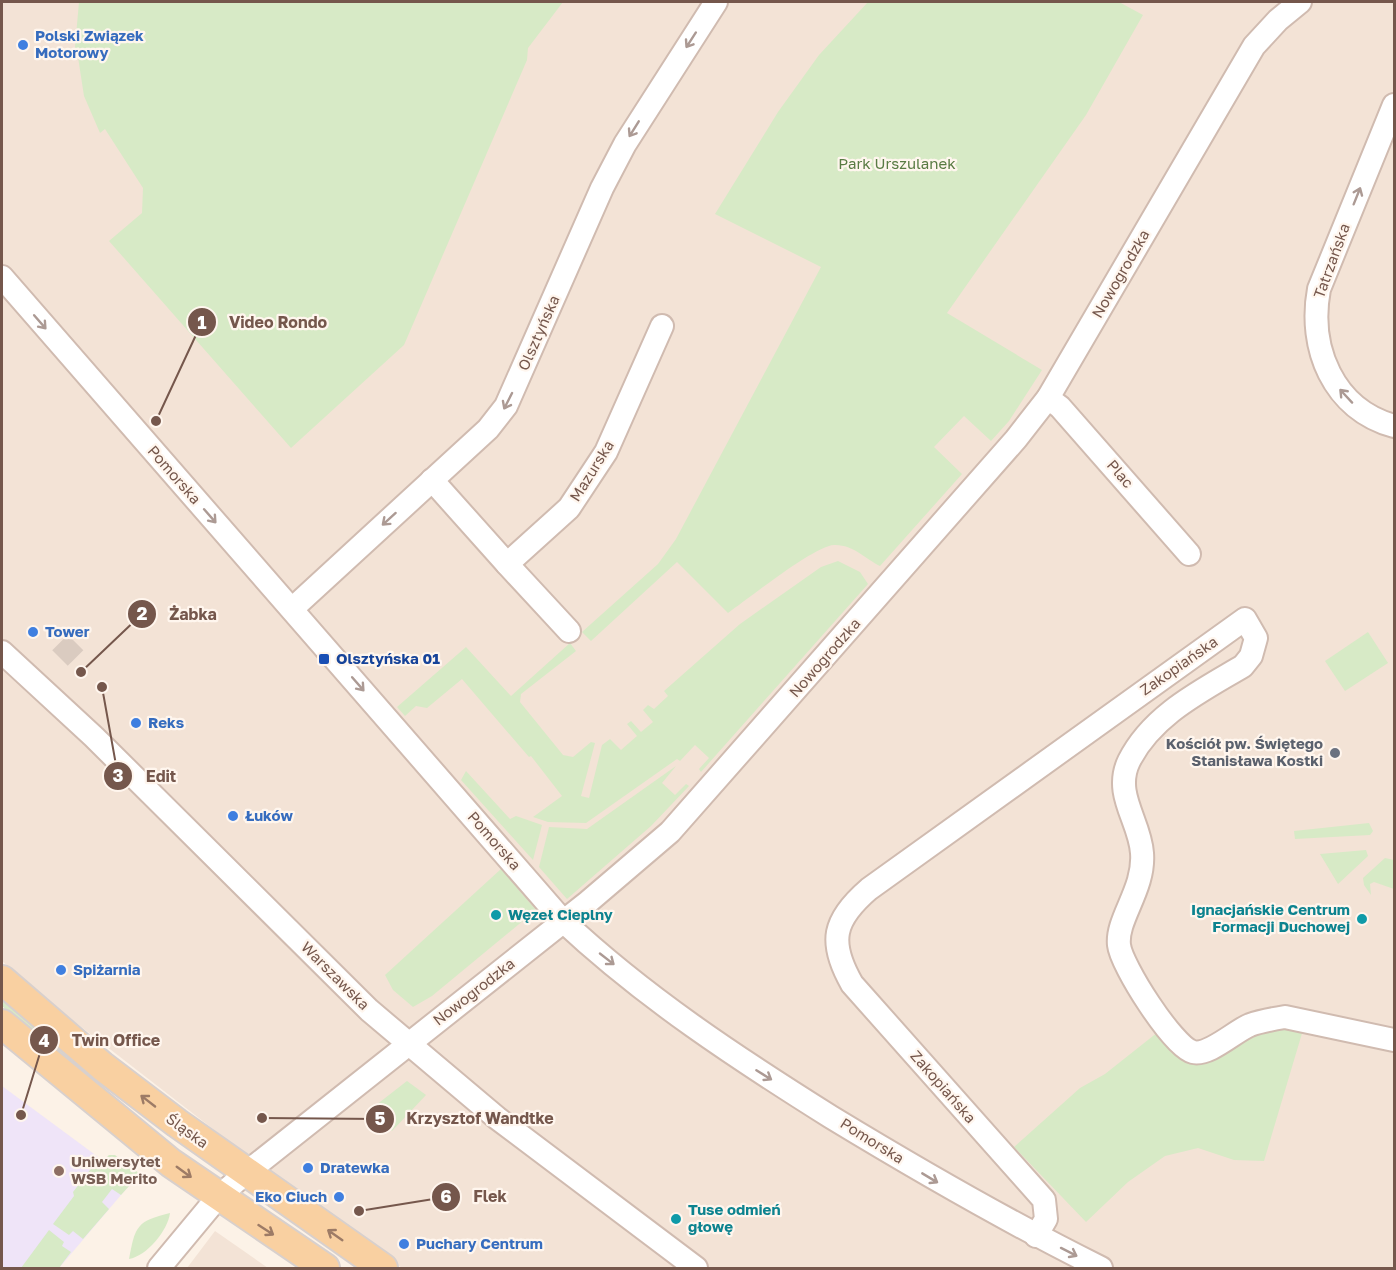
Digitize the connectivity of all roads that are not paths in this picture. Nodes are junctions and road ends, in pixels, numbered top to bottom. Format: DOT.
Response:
graph roads {
  1 [pos="716,2"];
  2 [pos="1300,2"];
  3 [pos="1395,105"];
  4 [pos="2,277"];
  5 [pos="662,326"];
  6 [pos="1048,398"];
  7 [pos="1395,426"];
  8 [pos="432,480"];
  9 [pos="1189,554"];
  10 [pos="507,564"];
  11 [pos="292,609"];
  12 [pos="569,631"];
  13 [pos="2,652"];
  14 [pos="563,921"];
  15 [pos="2,980"];
  16 [pos="2,1024"];
  17 [pos="1395,1040"];
  18 [pos="409,1044"];
  19 [pos="246,1173"];
  20 [pos="218,1197"];
  21 [pos="1036,1236"];
  22 [pos="159,1269"];
  23 [pos="325,1269"];
  24 [pos="383,1269"];
  25 [pos="696,1269"];
  26 [pos="1101,1269"];
  1 -- 8 [label="street, Olsztyńska, one-way"];
  2 -- 6 [label="street, Nowogrodzka"];
  7 -- 3 [label="street, Tatrzańska, one-way"];
  4 -- 11 [label="street, Pomorska, one-way"];
  5 -- 10 [label="street, Mazurska"];
  6 -- 9 [label="street, Plac"];
  6 -- 14 [label="street, Nowogrodzka"];
  8 -- 10 [label="street"];
  8 -- 11 [label="street, Olsztyńska, one-way"];
  10 -- 12 [label="street"];
  11 -- 14 [label="street, Pomorska, one-way"];
  13 -- 18 [label="street, Warszawska"];
  14 -- 18 [label="street, Nowogrodzka"];
  14 -- 21 [label="street, Pomorska, one-way"];
  19 -- 15 [label="main road, Śląska, one-way"];
  16 -- 20 [label="main road, one-way"];
  17 -- 21 [label="street, Zakopiańska"];
  18 -- 19 [label="street, Nowogrodzka"];
  18 -- 25 [label="street, Warszawska"];
  19 -- 20 [label="street, Nowogrodzka"];
  24 -- 19 [label="main road, Śląska, one-way"];
  20 -- 22 [label="street, Nowogrodzka"];
  20 -- 23 [label="main road, one-way"];
  21 -- 26 [label="street, Pomorska, one-way"];
}
